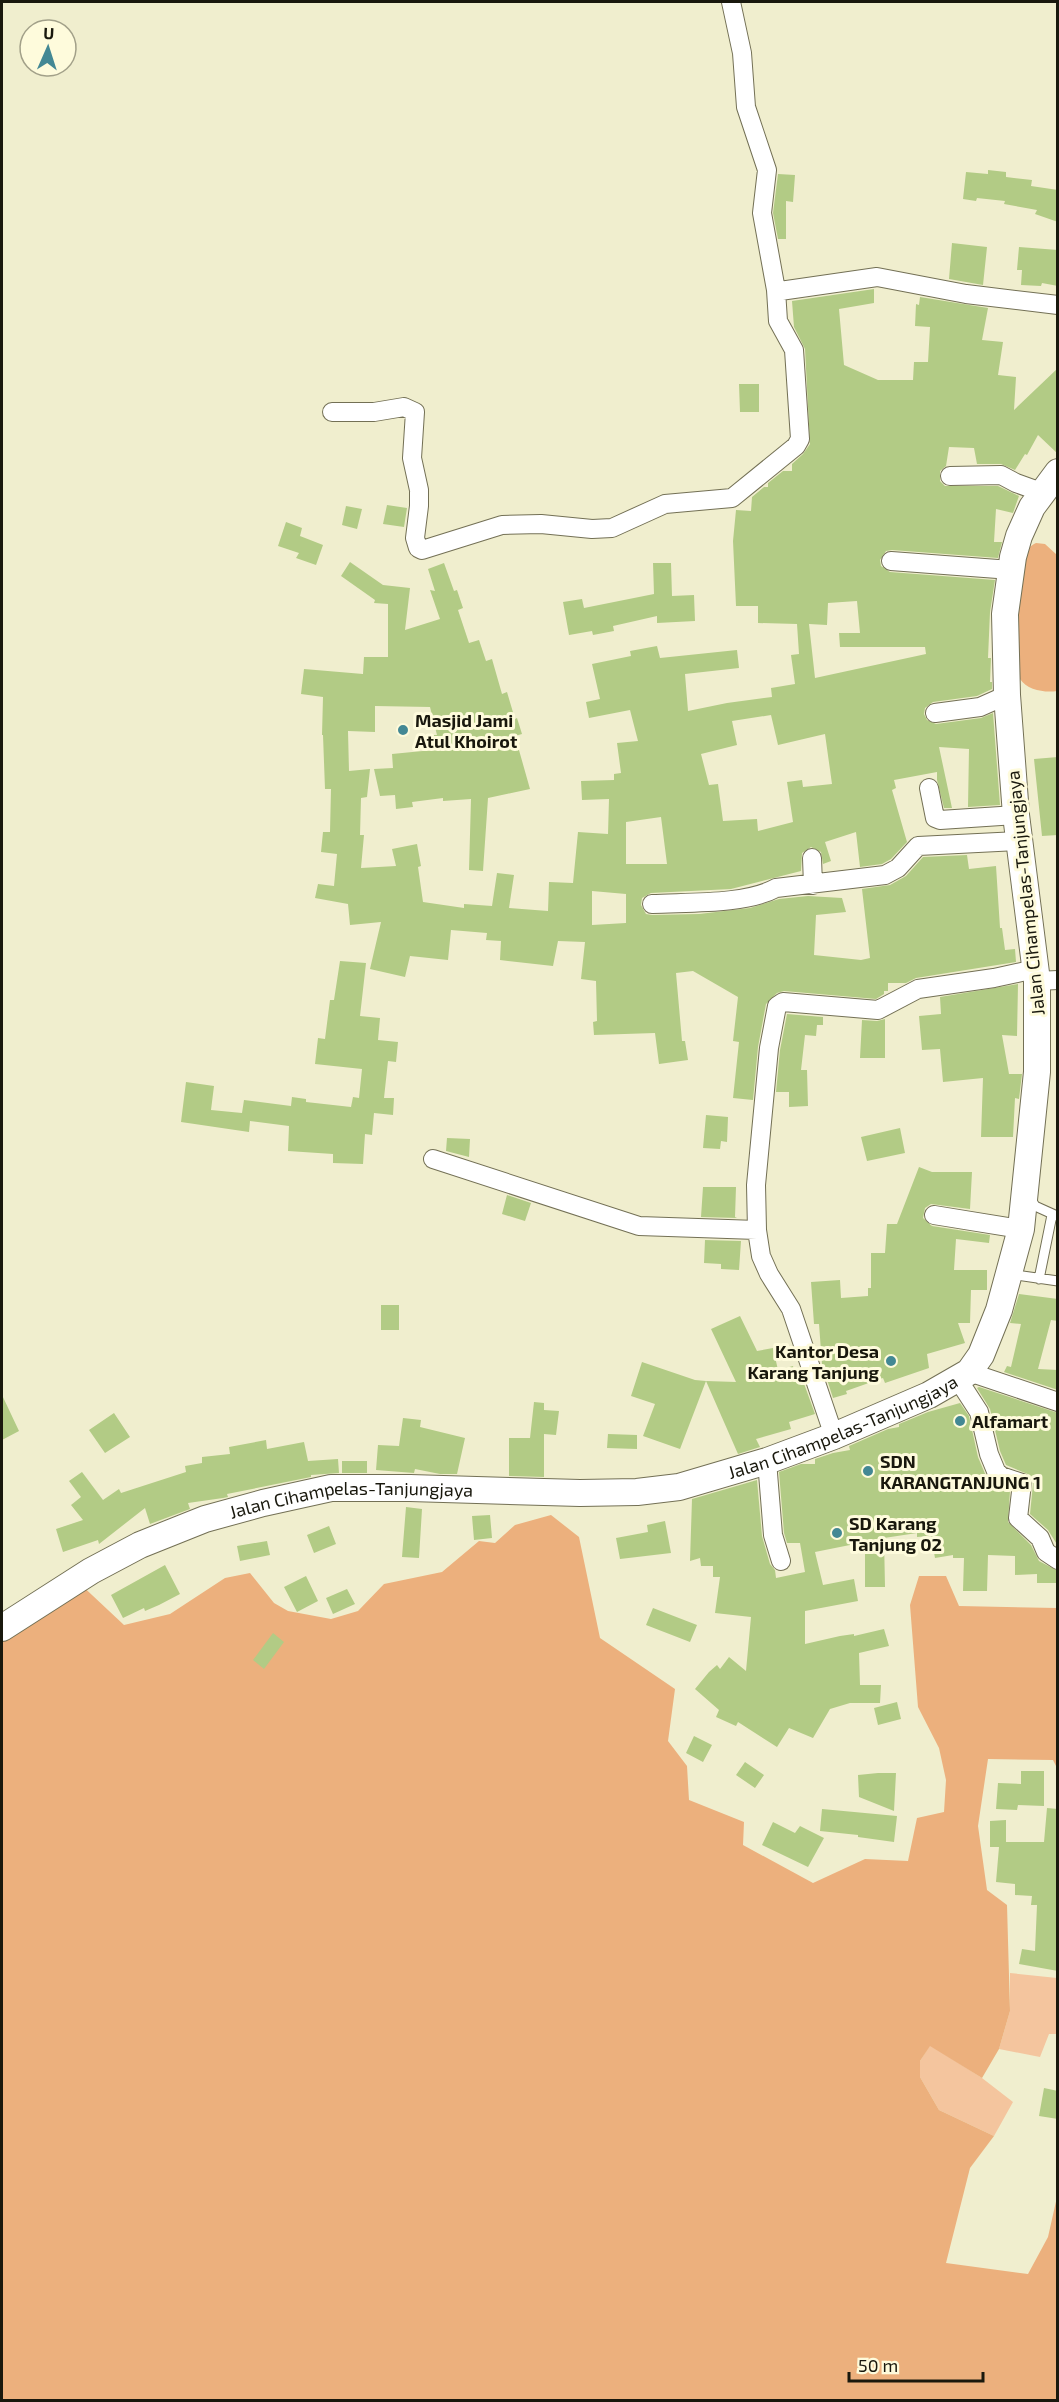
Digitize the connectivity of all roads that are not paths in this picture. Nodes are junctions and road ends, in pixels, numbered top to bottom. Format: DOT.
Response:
graph roads {
  1 [pos="731,2"];
  2 [pos="776,290"];
  3 [pos="1058,305"];
  4 [pos="333,412"];
  5 [pos="1058,472"];
  6 [pos="950,476"];
  7 [pos="1041,492"];
  8 [pos="891,561"];
  9 [pos="1011,570"];
  10 [pos="1007,695"];
  11 [pos="935,713"];
  12 [pos="929,788"];
  13 [pos="1016,815"];
  14 [pos="1018,841"];
  15 [pos="812,858"];
  16 [pos="813,885"];
  17 [pos="652,904"];
  18 [pos="1043,977"];
  19 [pos="433,1159"];
  20 [pos="1025,1191"];
  21 [pos="934,1215"];
  22 [pos="1055,1215"];
  23 [pos="1021,1229"];
  24 [pos="757,1230"];
  25 [pos="1009,1274"];
  26 [pos="1039,1279"];
  27 [pos="1058,1281"];
  28 [pos="963,1375"];
  29 [pos="1058,1402"];
  30 [pos="834,1436"];
  31 [pos="767,1461"];
  32 [pos="1058,1560"];
  33 [pos="781,1561"];
  34 [pos="2,1628"];
  1 -- 2 [label="street"];
  2 -- 3 [label="street"];
  2 -- 4 [label="street"];
  5 -- 7 [label="main road, Jalan Cihampelas-Tanjungjaya"];
  6 -- 7 [label="street"];
  7 -- 9 [label="main road, Jalan Cihampelas-Tanjungjaya"];
  8 -- 9 [label="street"];
  9 -- 10 [label="main road, Jalan Cihampelas-Tanjungjaya"];
  10 -- 11 [label="street"];
  10 -- 13 [label="main road, Jalan Cihampelas-Tanjungjaya"];
  12 -- 13 [label="street"];
  13 -- 14 [label="main road, Jalan Cihampelas-Tanjungjaya"];
  14 -- 16 [label="street"];
  14 -- 18 [label="main road, Jalan Cihampelas-Tanjungjaya"];
  15 -- 16 [label="street"];
  16 -- 17 [label="street"];
  18 -- 20 [label="main road, Jalan Cihampelas-Tanjungjaya"];
  18 -- 24 [label="street"];
  19 -- 24 [label="street"];
  20 -- 22 [label="lane"];
  20 -- 23 [label="main road, Jalan Cihampelas-Tanjungjaya"];
  21 -- 23 [label="street"];
  22 -- 26 [label="lane"];
  23 -- 25 [label="main road, Jalan Cihampelas-Tanjungjaya"];
  24 -- 30 [label="street"];
  25 -- 26 [label="lane"];
  25 -- 28 [label="main road, Jalan Cihampelas-Tanjungjaya"];
  26 -- 27 [label="lane"];
  28 -- 29 [label="street"];
  28 -- 30 [label="main road, Jalan Cihampelas-Tanjungjaya"];
  28 -- 32 [label="street"];
  30 -- 31 [label="main road, Jalan Cihampelas-Tanjungjaya"];
  31 -- 33 [label="street"];
  31 -- 34 [label="main road, Jalan Cihampelas-Tanjungjaya"];
}
